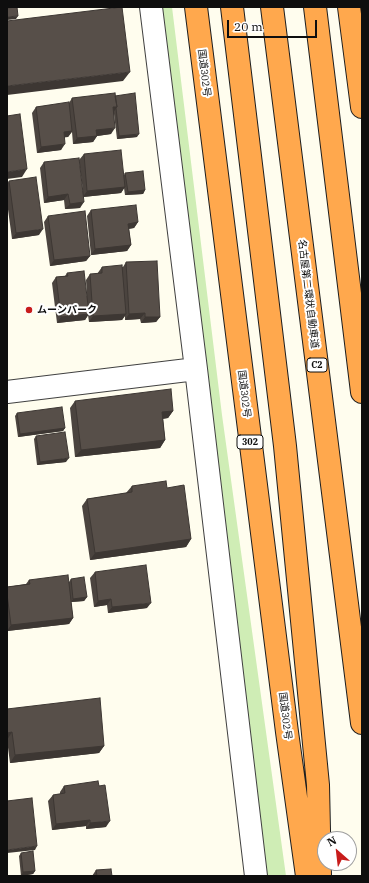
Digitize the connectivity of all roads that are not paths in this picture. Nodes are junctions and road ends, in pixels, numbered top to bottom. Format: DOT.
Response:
graph roads {
  1 [pos="151,7"];
  2 [pos="196,7"];
  3 [pos="232,7"];
  4 [pos="272,7"];
  5 [pos="315,7"];
  6 [pos="349,7"];
  7 [pos="362,107"];
  8 [pos="196,369"];
  9 [pos="7,392"];
  10 [pos="362,392"];
  11 [pos="362,723"];
  12 [pos="256,876"];
  13 [pos="307,876"];
  14 [pos="320,876"];
  1 -- 8 [label="street"];
  2 -- 13 [label="highway, 国道302号 / 302"];
  3 -- 14 [label="highway"];
  4 -- 11 [label="highway, 名古屋第二環状自動車道 / C2"];
  5 -- 10 [label="highway"];
  6 -- 7 [label="highway"];
  8 -- 9 [label="street"];
  8 -- 12 [label="street"];
}
